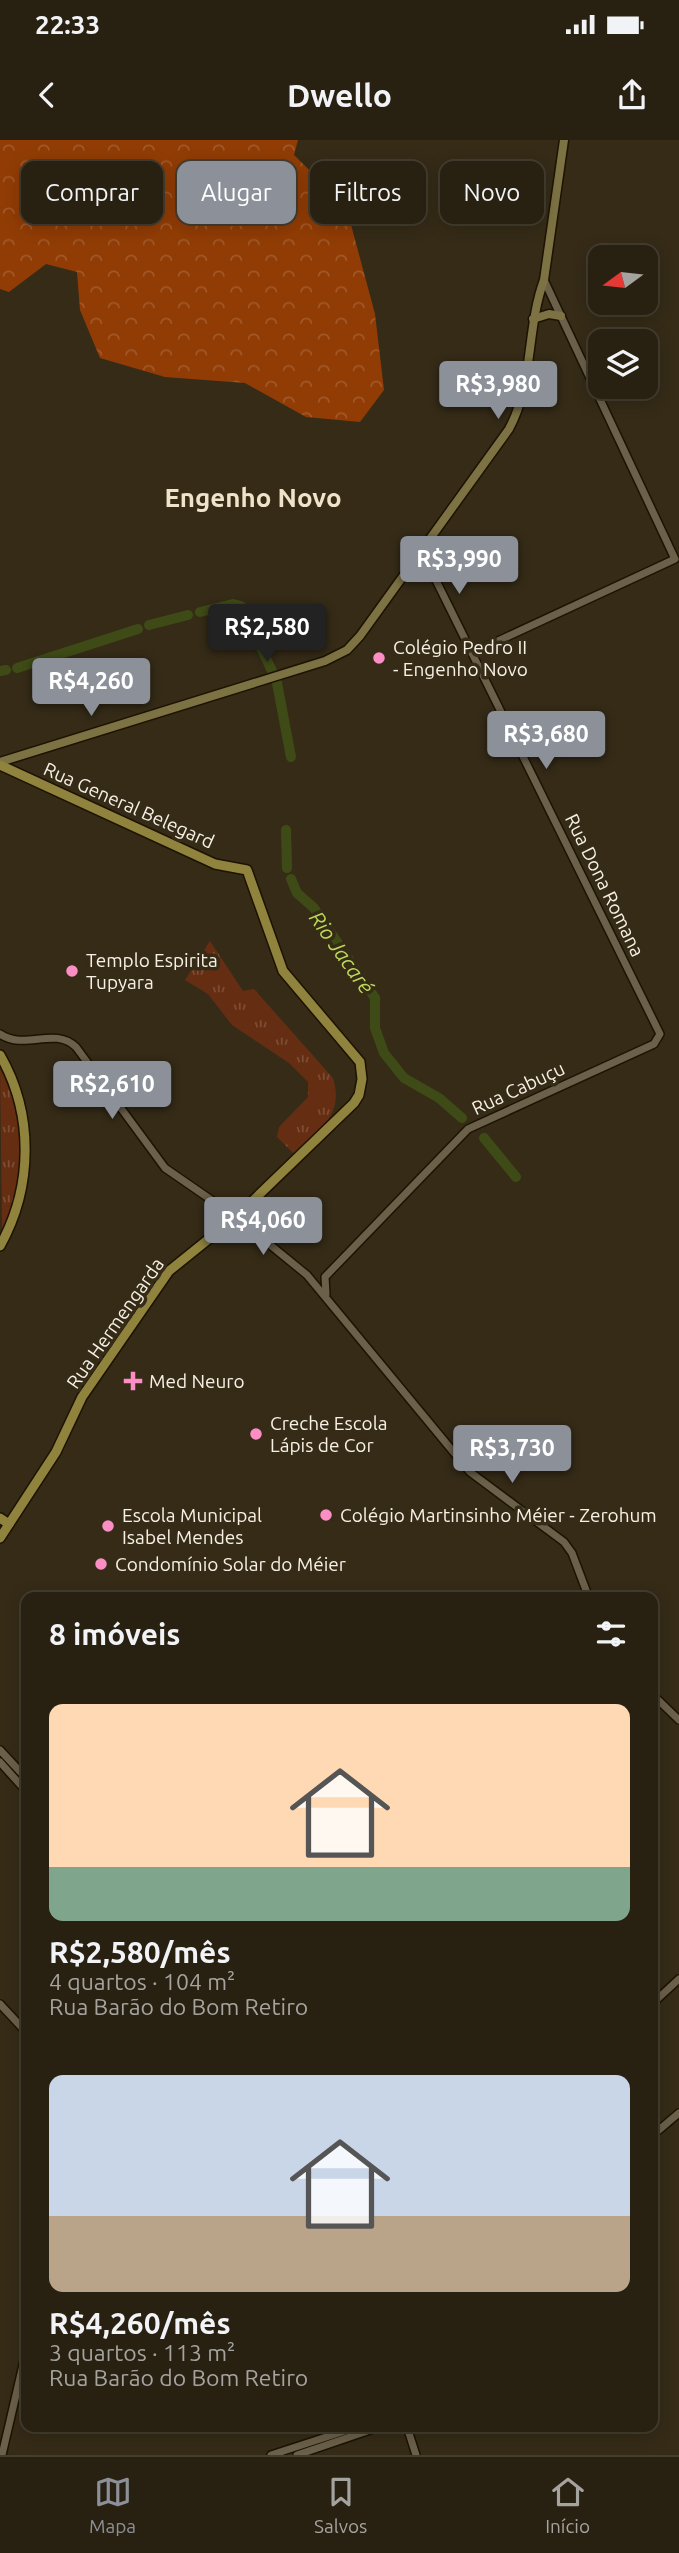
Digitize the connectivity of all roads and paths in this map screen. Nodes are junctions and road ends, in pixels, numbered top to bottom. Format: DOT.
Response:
graph roads {
  1 [pos="564,140"];
  2 [pos="544,280"];
  3 [pos="561,316"];
  4 [pos="533,319"];
  5 [pos="422,552"];
  6 [pos="472,653"];
  7 [pos="0,763"];
  8 [pos="0,1034"];
  9 [pos="654,1044"];
  10 [pos="354,1052"];
  11 [pos="0,1055"];
  12 [pos="236,1217"];
  13 [pos="0,1245"];
  14 [pos="307,1275"];
  15 [pos="325,1277"];
  16 [pos="326,1294"];
  17 [pos="0,1518"];
  18 [pos="9,1524"];
  19 [pos="0,1538"];
  20 [pos="587,1592"];
  21 [pos="658,1700"];
  22 [pos="679,1720"];
  23 [pos="0,1750"];
  24 [pos="0,1762"];
  25 [pos="21,1773"];
  26 [pos="21,1785"];
  27 [pos="679,1979"];
  28 [pos="658,1998"];
  29 [pos="0,2004"];
  30 [pos="21,2027"];
  31 [pos="679,2113"];
  32 [pos="658,2131"];
  33 [pos="21,2373"];
  34 [pos="342,2432"];
  35 [pos="364,2432"];
  36 [pos="408,2432"];
  37 [pos="2,2455"];
  38 [pos="271,2455"];
  39 [pos="297,2455"];
  40 [pos="415,2455"];
  1 -- 2 [label="main road"];
  2 -- 3 [label="street"];
  2 -- 4 [label="main road"];
  3 -- 4 [label="main road"];
  3 -- 6 [label="street"];
  4 -- 5 [label="main road"];
  5 -- 6 [label="street, Rua Dona Romana"];
  5 -- 7 [label="main road"];
  6 -- 9 [label="street, Rua Dona Romana"];
  7 -- 10 [label="main road, Rua General Belegard"];
  8 -- 12 [label="street"];
  9 -- 15 [label="street, Rua Cabuçu"];
  10 -- 12 [label="main road, Rua Hermengarda"];
  11 -- 13 [label="main road"];
  12 -- 14 [label="street"];
  12 -- 18 [label="main road, Rua Hermengarda"];
  14 -- 15 [label="street"];
  14 -- 16 [label="street"];
  15 -- 16 [label="street"];
  16 -- 20 [label="street"];
  17 -- 18 [label="main road"];
  18 -- 19 [label="main road, Rua Hermengarda"];
  21 -- 22 [label="street"];
  23 -- 25 [label="street"];
  24 -- 26 [label="street"];
  27 -- 28 [label="street"];
  29 -- 30 [label="street"];
  31 -- 32 [label="street"];
  33 -- 37 [label="street"];
  34 -- 38 [label="street"];
  35 -- 39 [label="street"];
  36 -- 40 [label="street"];
}
